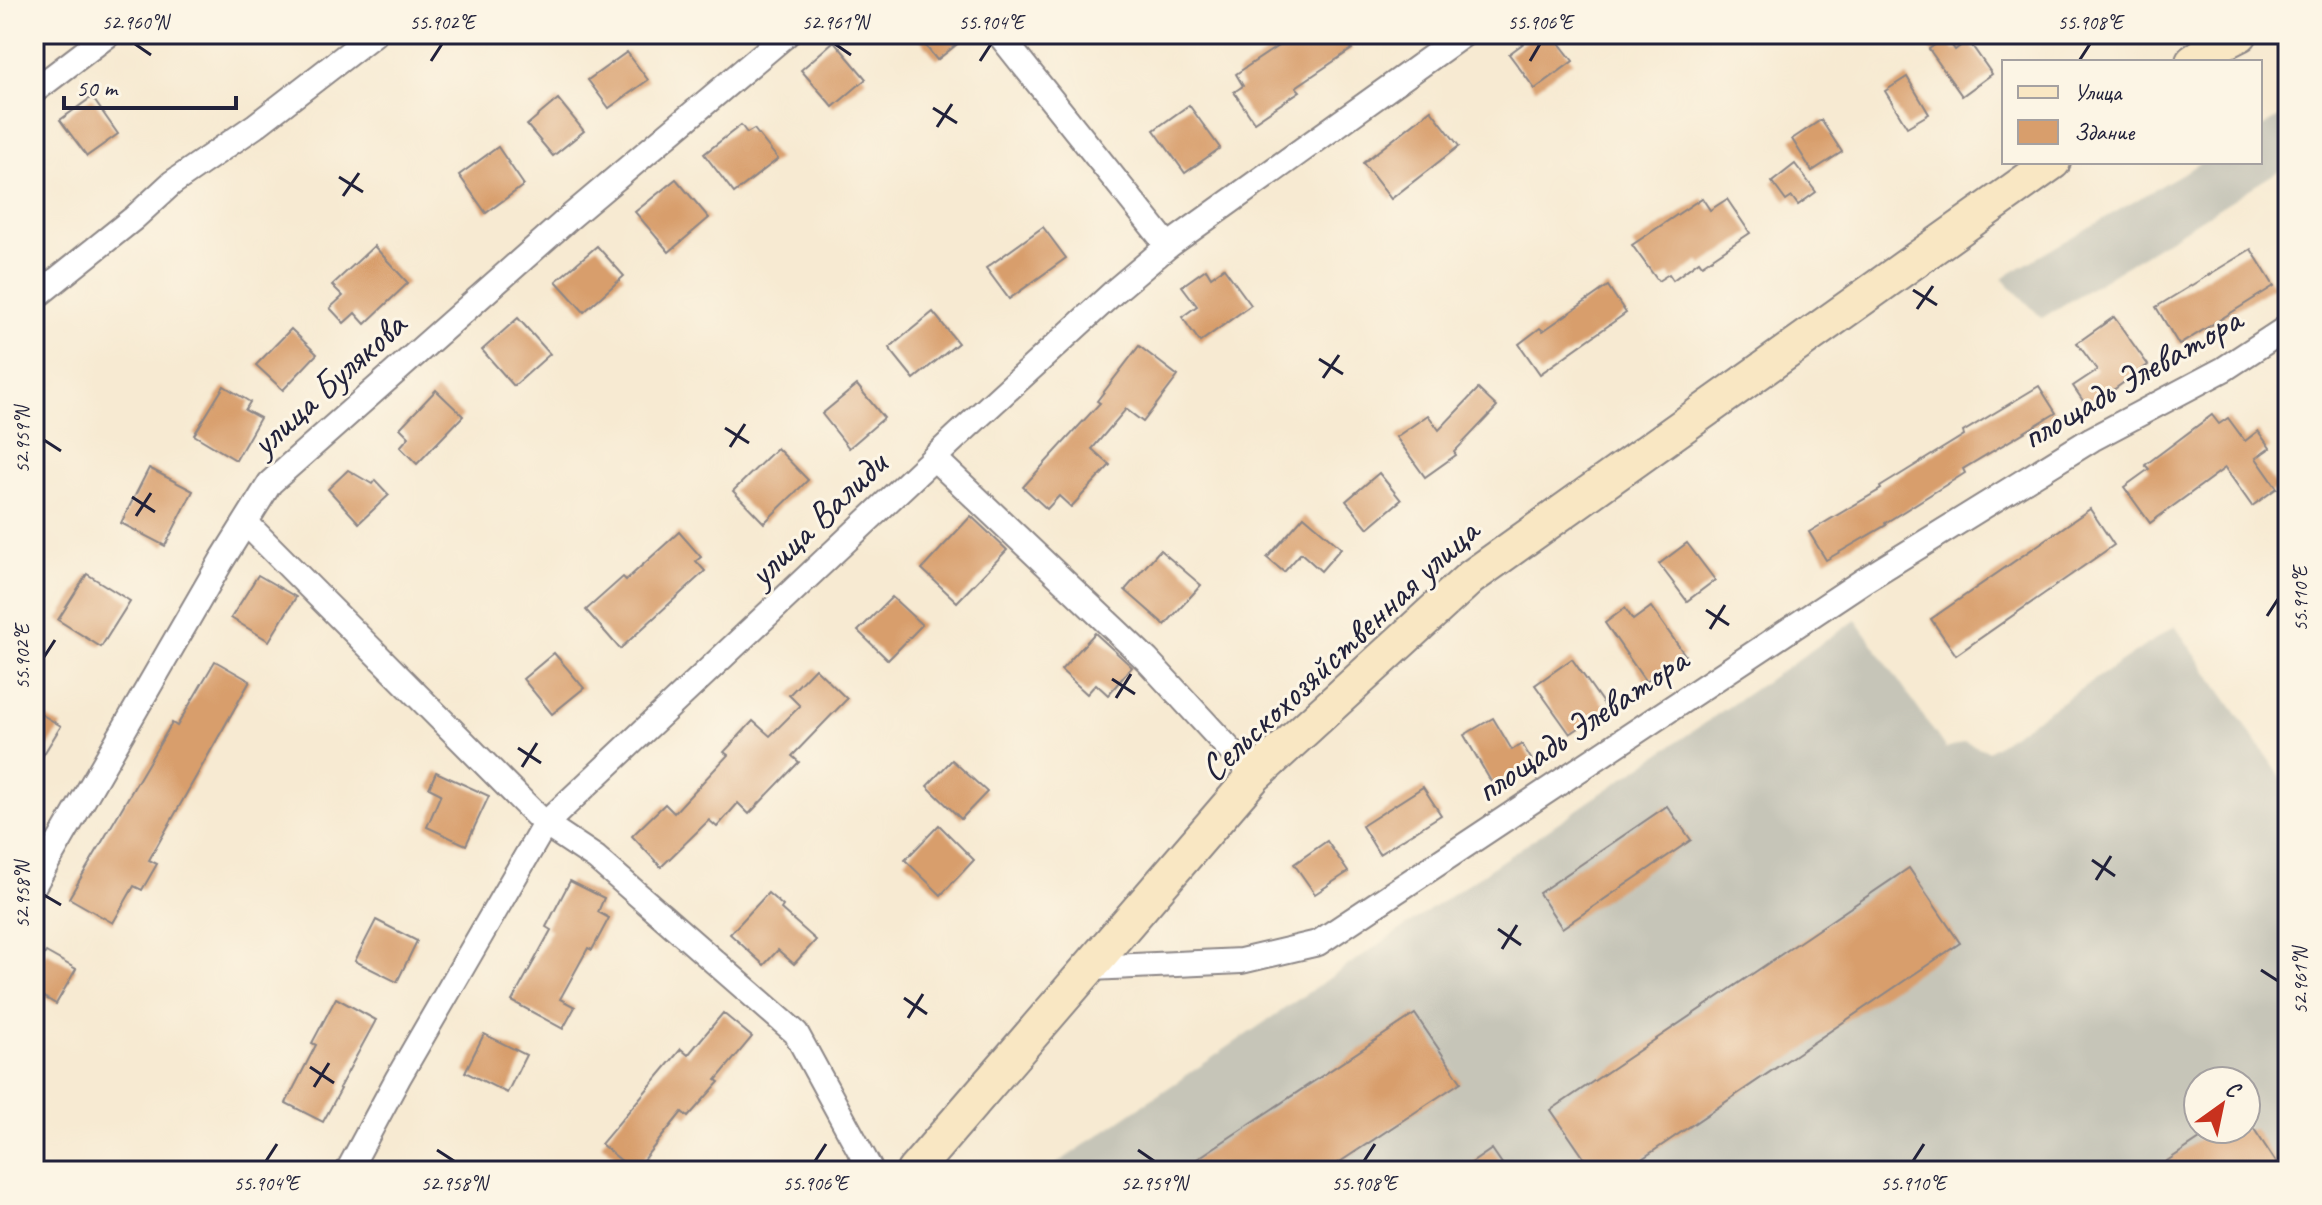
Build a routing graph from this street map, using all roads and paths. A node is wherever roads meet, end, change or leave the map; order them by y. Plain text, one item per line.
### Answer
1 (109, 34) edge
2 (374, 34) edge
3 (787, 34) edge
4 (999, 34) edge
5 (1464, 34) edge
6 (34, 91) edge
7 (2050, 164) edge
8 (1168, 246) junction
9 (34, 298) edge
10 (2288, 327) edge
11 (934, 458) junction
12 (246, 523) junction
13 (1254, 776) junction
14 (545, 824) junction
15 (34, 885) edge
16 (1091, 968) junction
17 (348, 1171) edge
18 (871, 1171) edge
19 (914, 1171) edge

1 - 6 street
2 - 9 street
3 - 12 street, улица Булякова
4 - 8 street
5 - 8 street, улица Валиди
7 - 13 main road, Сельскохозяйственная улица
8 - 11 street, улица Валиди
10 - 16 street, площадь Элеватора
11 - 13 street
11 - 14 street, улица Валиди
12 - 14 street
12 - 15 street, улица Булякова
13 - 16 main road, Сельскохозяйственная улица
14 - 17 street, улица Валиди
14 - 18 street
16 - 19 main road, Сельскохозяйственная улица

